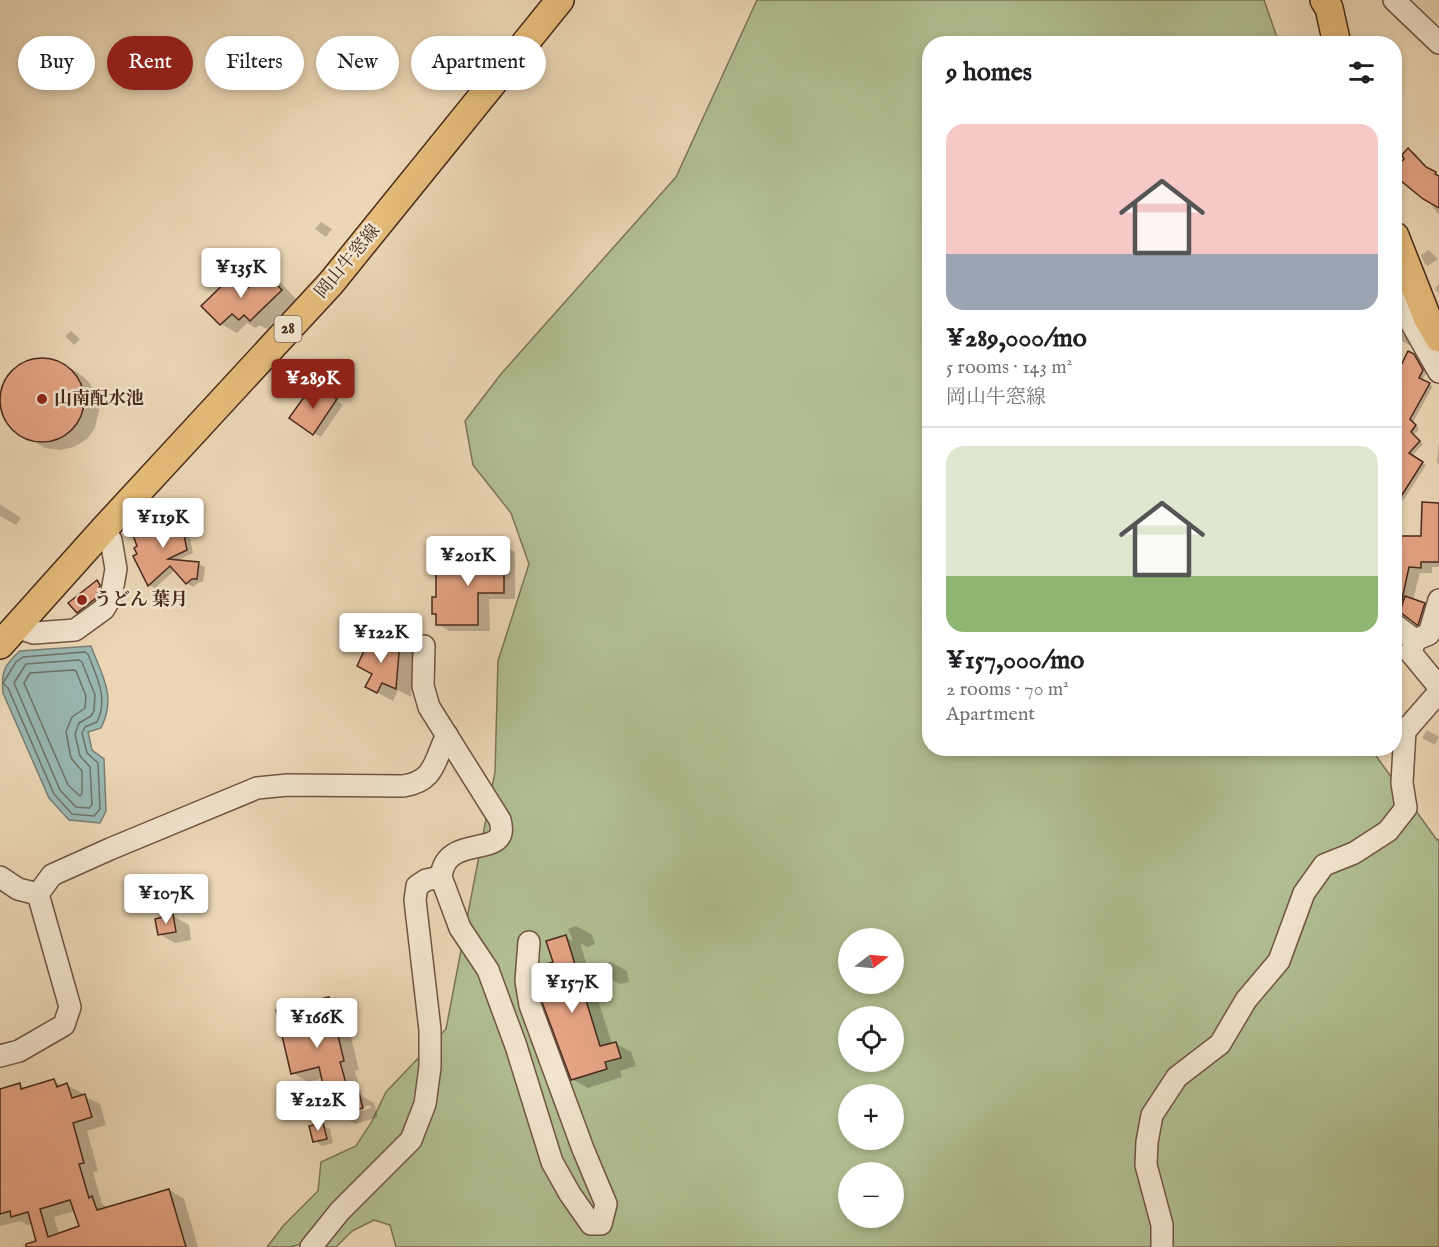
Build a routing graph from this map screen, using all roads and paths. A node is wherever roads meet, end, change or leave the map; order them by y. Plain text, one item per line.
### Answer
1 (560, 0) edge
2 (1324, 0) edge
3 (1394, 0) edge
4 (1335, 36) edge
5 (1439, 44) edge
6 (1404, 301) edge
7 (1439, 338) edge
8 (1439, 372) edge
9 (103, 530) junction
10 (1439, 600) edge
11 (1402, 627) edge
12 (8, 636) edge
13 (1428, 636) edge
14 (424, 646) dead end
15 (1439, 687) edge
16 (1439, 692) edge
17 (447, 735) junction
18 (0, 877) edge
19 (441, 877) junction
20 (38, 894) junction
21 (529, 942) dead end
22 (0, 1056) edge
23 (311, 1247) edge
24 (1162, 1247) edge

1 - 9 main road, 岡山牛窓線 / 28
2 - 4 main road
3 - 5 street
6 - 7 main road
6 - 8 street
9 - 12 main road, 岡山牛窓線 / 28
9 - 12 street
10 - 13 street
11 - 13 street
13 - 15 street
14 - 17 street
16 - 24 street
17 - 19 street
17 - 20 street
18 - 20 street
19 - 21 street
19 - 23 street
20 - 22 street

